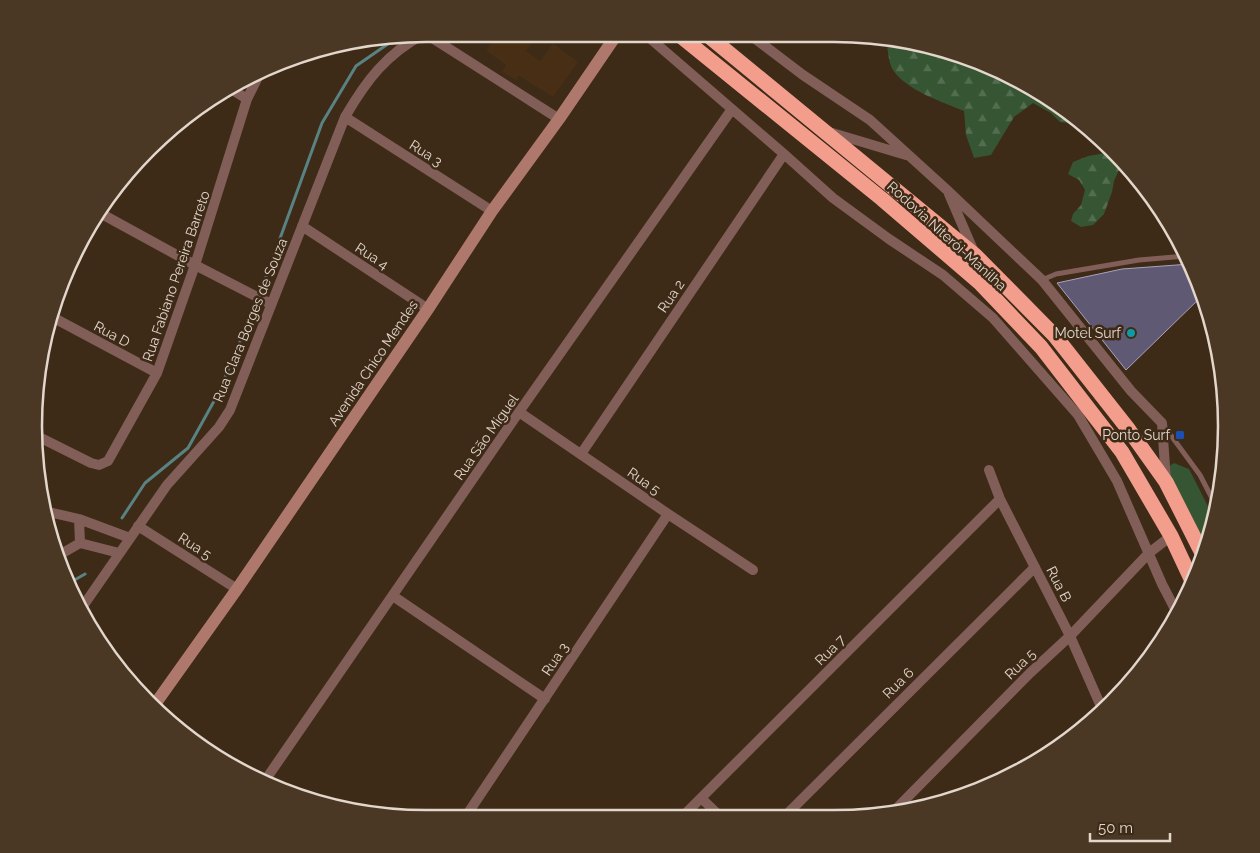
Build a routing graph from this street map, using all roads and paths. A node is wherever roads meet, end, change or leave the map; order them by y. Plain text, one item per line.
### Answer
1 (438, 42) edge
2 (612, 42) edge
3 (654, 42) edge
4 (688, 42) edge
5 (716, 42) edge
6 (760, 42) edge
7 (408, 43) edge
8 (255, 83) edge
9 (237, 93) edge
10 (247, 99) junction
11 (732, 109) junction
12 (345, 118) junction
13 (559, 119) junction
14 (824, 130) junction
15 (784, 154) junction
16 (909, 156) junction
17 (947, 190) junction
18 (492, 212) junction
19 (105, 216) edge
20 (302, 226) junction
21 (975, 255) junction
22 (1178, 257) edge
23 (956, 262) junction
24 (195, 265) junction
25 (943, 275) junction
26 (1042, 280) junction
27 (267, 302) junction
28 (428, 309) junction
29 (58, 320) edge
30 (157, 373) junction
31 (520, 412) junction
32 (1162, 423) junction
33 (42, 439) edge
34 (581, 454) junction
35 (989, 470) dead end
36 (1166, 482) junction
37 (1211, 496) edge
38 (1000, 499) junction
39 (53, 513) edge
40 (668, 514) junction
41 (79, 519) junction
42 (138, 526) junction
43 (1171, 536) junction
44 (130, 538) junction
45 (80, 543) junction
46 (1198, 546) edge
47 (64, 552) edge
48 (119, 553) junction
49 (1149, 553) junction
50 (1035, 567) junction
51 (753, 570) dead end
52 (1188, 572) edge
53 (237, 589) junction
54 (393, 596) junction
55 (86, 603) edge
56 (1173, 605) edge
57 (1070, 636) junction
58 (545, 699) junction
59 (158, 700) edge
60 (1099, 703) edge
61 (268, 776) edge
62 (702, 798) junction
63 (900, 804) edge
64 (470, 810) edge
65 (689, 810) edge
66 (714, 810) edge
67 (791, 810) edge

1 - 13 street
2 - 13 street, Avenida Chico Mendes
3 - 11 street
4 - 23 highway, Rodovia Niterói-Manilha
5 - 14 highway, Rodovia Niterói-Manilha
6 - 16 street
7 - 12 street, Rua Clara Borges de Souza
8 - 10 street, Rua Fabiano Pereira Barreto
9 - 10 street
10 - 24 street, Rua Fabiano Pereira Barreto
11 - 15 street
11 - 31 street, Rua São Miguel
12 - 18 street, Rua 3
12 - 20 street, Rua Clara Borges de Souza
13 - 18 street, Avenida Chico Mendes
14 - 16 street
14 - 21 highway, Rodovia Niterói-Manilha
15 - 25 street
15 - 34 street, Rua 2
16 - 17 street
17 - 21 street
17 - 26 street
18 - 28 street, Avenida Chico Mendes
19 - 24 street
20 - 27 street, Rua Clara Borges de Souza
20 - 28 street, Rua 4
21 - 36 highway, Rodovia Niterói-Manilha
22 - 26 lane
23 - 25 street
23 - 43 highway, Rodovia Niterói-Manilha
24 - 27 street
24 - 30 street, Rua Fabiano Pereira Barreto
25 - 49 street
26 - 32 street
27 - 42 street, Rua Clara Borges de Souza
28 - 53 street, Avenida Chico Mendes
29 - 30 street, Rua D
30 - 33 street, Rua Fabiano Pereira Barreto
31 - 34 street, Rua 5
31 - 54 street, Rua São Miguel
32 - 36 street
32 - 37 lane
34 - 40 street, Rua 5
35 - 38 street, Rua B
36 - 46 highway, Rodovia Niterói-Manilha
38 - 50 street, Rua B
38 - 62 street, Rua 7
39 - 41 street
40 - 51 street, Rua 5
40 - 58 street, Rua 3
41 - 44 street
41 - 45 street
42 - 44 street, Rua Clara Borges de Souza
42 - 53 street, Rua 5
43 - 49 street, Rua 5
43 - 52 highway, Rodovia Niterói-Manilha
44 - 48 street, Rua Clara Borges de Souza
45 - 47 street
45 - 48 street
48 - 55 street, Rua Clara Borges de Souza
49 - 56 street
49 - 57 street, Rua 5
50 - 57 street, Rua B
50 - 67 street, Rua 6
53 - 59 street, Avenida Chico Mendes
54 - 58 street
54 - 61 street, Rua São Miguel
57 - 60 street, Rua B
57 - 63 street, Rua 5
58 - 64 street, Rua 3
62 - 65 street, Rua 7
62 - 66 street

